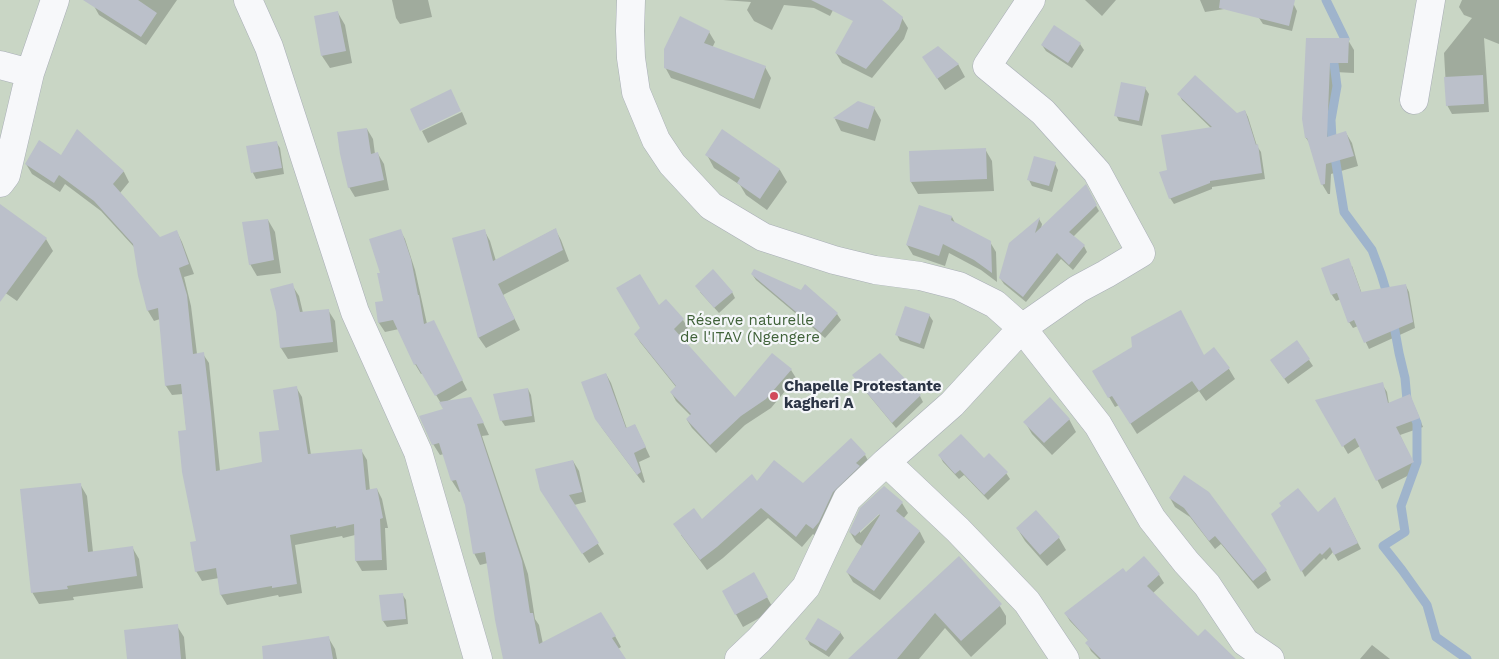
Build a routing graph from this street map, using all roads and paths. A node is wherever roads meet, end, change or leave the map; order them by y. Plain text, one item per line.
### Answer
1 (55, 0) edge
2 (248, 0) edge
3 (630, 0) edge
4 (1032, 0) edge
5 (1431, 0) edge
6 (0, 65) edge
7 (30, 73) junction
8 (1414, 100) dead end
9 (0, 183) edge
10 (1022, 328) junction
11 (886, 462) junction
12 (478, 659) edge
13 (740, 659) edge
14 (1065, 659) edge
15 (1270, 659) edge

1 - 7 street
2 - 12 street
3 - 10 street
4 - 10 street
5 - 8 street
6 - 7 street
7 - 9 street
10 - 11 street
10 - 15 street
11 - 13 street
11 - 14 street

